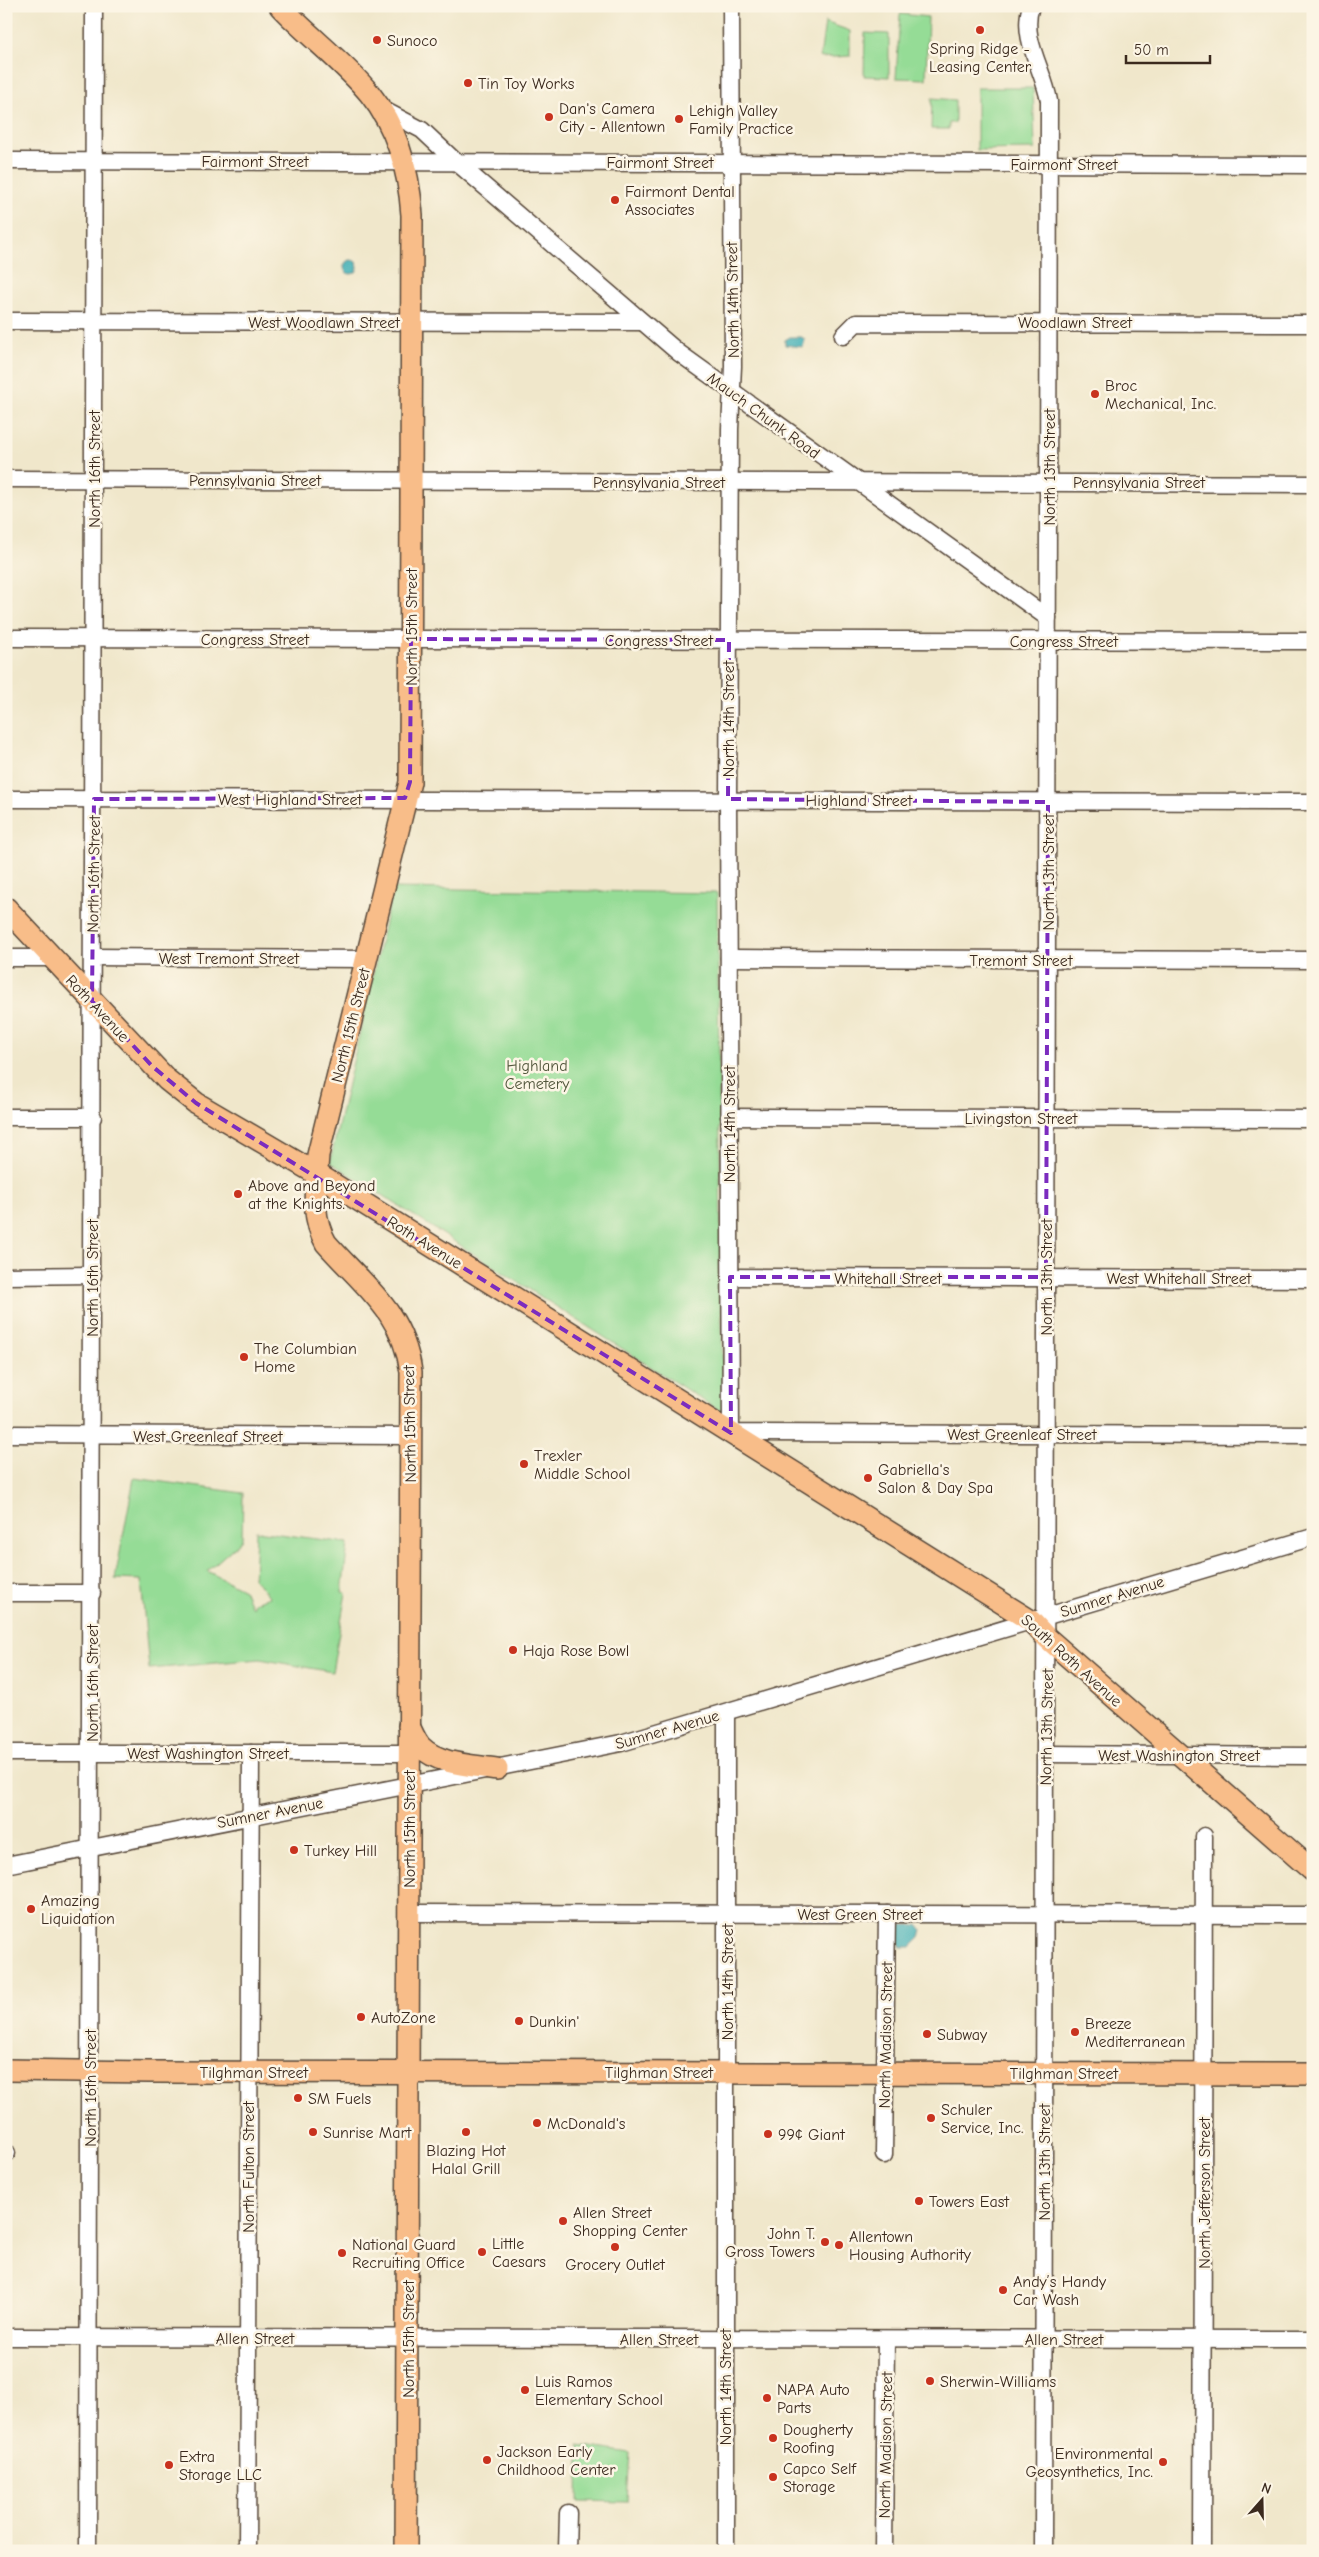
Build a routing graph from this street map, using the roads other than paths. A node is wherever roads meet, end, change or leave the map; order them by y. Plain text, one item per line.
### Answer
1 (94, 6) edge
2 (280, 6) edge
3 (731, 6) edge
4 (1031, 6) edge
5 (380, 108) junction
6 (94, 160) junction
7 (6, 161) edge
8 (404, 161) junction
9 (455, 161) junction
10 (501, 162) junction
11 (731, 162) junction
12 (1049, 164) junction
13 (1313, 165) edge
14 (495, 194) junction
15 (6, 321) edge
16 (94, 321) junction
17 (411, 322) junction
18 (642, 322) junction
19 (1049, 322) junction
20 (1313, 324) edge
21 (843, 336) dead end
22 (731, 392) junction
23 (6, 479) edge
24 (94, 480) junction
25 (411, 481) junction
26 (1049, 481) junction
27 (730, 482) junction
28 (860, 482) junction
29 (1313, 484) edge
30 (1048, 618) junction
31 (6, 638) edge
32 (95, 638) junction
33 (411, 639) junction
34 (729, 640) junction
35 (1047, 641) junction
36 (1313, 641) edge
37 (405, 798) junction
38 (6, 799) edge
39 (94, 799) junction
40 (728, 799) junction
41 (1048, 802) junction
42 (1313, 802) edge
43 (6, 908) edge
44 (6, 958) edge
45 (52, 958) junction
46 (92, 958) junction
47 (730, 958) junction
48 (366, 959) junction
49 (1313, 960) edge
50 (1047, 961) junction
51 (92, 1001) junction
52 (6, 1117) edge
53 (93, 1117) junction
54 (729, 1117) junction
55 (1047, 1118) junction
56 (1313, 1119) edge
57 (317, 1174) junction
58 (92, 1275) junction
59 (6, 1276) edge
60 (730, 1277) junction
61 (1046, 1277) junction
62 (1313, 1279) edge
63 (731, 1433) junction
64 (6, 1434) edge
65 (92, 1434) junction
66 (1046, 1434) junction
67 (1313, 1435) edge
68 (410, 1436) junction
69 (1313, 1537) edge
70 (6, 1593) edge
71 (92, 1593) junction
72 (1038, 1618) junction
73 (1047, 1638) junction
74 (726, 1712) junction
75 (409, 1726) junction
76 (6, 1753) edge
77 (92, 1753) junction
78 (251, 1753) junction
79 (409, 1753) junction
80 (1046, 1754) junction
81 (1180, 1755) junction
82 (1313, 1756) edge
83 (497, 1769) junction
84 (409, 1786) junction
85 (250, 1816) junction
86 (1204, 1836) dead end
87 (91, 1849) junction
88 (6, 1865) edge
89 (1313, 1871) edge
90 (408, 1913) junction
91 (726, 1913) junction
92 (887, 1914) junction
93 (1045, 1915) junction
94 (1313, 1915) edge
95 (1204, 1916) junction
96 (6, 2070) edge
97 (90, 2070) junction
98 (248, 2072) junction
99 (727, 2072) junction
100 (408, 2073) junction
101 (885, 2073) junction
102 (1045, 2073) junction
103 (1204, 2074) junction
104 (1313, 2074) edge
105 (884, 2155) dead end
106 (6, 2336) edge
107 (89, 2337) junction
108 (409, 2337) junction
109 (248, 2338) junction
110 (725, 2339) junction
111 (886, 2339) junction
112 (1043, 2339) junction
113 (1203, 2339) junction
114 (1313, 2339) edge
115 (568, 2513) dead end
116 (88, 2551) edge
117 (247, 2551) edge
118 (406, 2551) edge
119 (567, 2551) edge
120 (726, 2551) edge
121 (884, 2551) edge
122 (1043, 2551) edge
123 (1202, 2551) edge

1 - 6 street, North 16th Street
2 - 5 main road, Mauch Chunk Road
3 - 11 street, North 14th Street
4 - 12 street, North 13th Street
5 - 8 main road, Mauch Chunk Road
5 - 9 street, Mauch Chunk Road
6 - 7 street, Fairmont Street
6 - 8 street, Fairmont Street
6 - 16 street, North 16th Street
8 - 9 street, Fairmont Street
8 - 17 main road, North 15th Street
9 - 10 street, Fairmont Street
9 - 14 street, Mauch Chunk Road
10 - 11 street, Fairmont Street
10 - 14 street
11 - 12 street, Fairmont Street
11 - 22 street, North 14th Street
12 - 13 street, Fairmont Street
12 - 19 street, North 13th Street
14 - 18 street, Mauch Chunk Road
15 - 16 street, West Woodlawn Street
16 - 17 street, West Woodlawn Street
16 - 24 street, North 16th Street
17 - 18 street, West Woodlawn Street
17 - 25 main road, North 15th Street
18 - 22 street, Mauch Chunk Road
19 - 20 street, Woodlawn Street
19 - 21 street, Woodlawn Street
19 - 26 street, North 13th Street
22 - 27 street, North 14th Street
22 - 28 street, Mauch Chunk Road
23 - 24 street, Pennsylvania Street
24 - 25 street, Pennsylvania Street
24 - 32 street, North 16th Street
25 - 27 street, Pennsylvania Street
25 - 33 main road, North 15th Street
26 - 28 street, Pennsylvania Street
26 - 29 street, Pennsylvania Street
26 - 30 street, North 13th Street
27 - 28 street, Pennsylvania Street
27 - 34 street, North 14th Street
28 - 30 street, Mauch Chunk Road
30 - 35 street, North 13th Street
31 - 32 street, Congress Street
32 - 33 street, Congress Street
32 - 39 street, North 16th Street
33 - 34 street, Congress Street
33 - 37 main road, North 15th Street
34 - 35 street, Congress Street
34 - 40 street, North 14th Street
35 - 36 street, Congress Street
35 - 41 street, North 13th Street
37 - 39 street, West Highland Street
37 - 40 street, Highland Street
37 - 48 main road, North 15th Street
38 - 39 street
39 - 46 street, North 16th Street
40 - 41 street, Highland Street
40 - 47 street, North 14th Street
41 - 42 street, Highland Street
41 - 50 street, North 13th Street
43 - 45 main road, Roth Avenue
44 - 45 street
45 - 51 main road, Roth Avenue
46 - 48 street, West Tremont Street
46 - 51 street, North 16th Street
47 - 50 street, Tremont Street
47 - 54 street, North 14th Street
48 - 57 main road, North 15th Street
49 - 50 street, Tremont Street
50 - 55 street, North 13th Street
51 - 53 street, North 16th Street
51 - 57 main road, Roth Avenue
52 - 53 street
53 - 58 street, North 16th Street
54 - 55 street, Livingston Street
54 - 60 street, North 14th Street
55 - 56 street, Livingston Street
55 - 61 street, North 13th Street
57 - 63 main road, Roth Avenue
57 - 68 main road, North 15th Street
58 - 59 street
58 - 65 street, North 16th Street
60 - 61 street, Whitehall Street
60 - 63 street, North 14th Street
61 - 62 street, West Whitehall Street
61 - 66 street, North 13th Street
63 - 66 street, West Greenleaf Street
63 - 72 main road, South Roth Avenue
64 - 65 street, West Greenleaf Street
65 - 68 street, West Greenleaf Street
65 - 71 street, North 16th Street
66 - 67 street, West Greenleaf Street
66 - 72 street, North 13th Street
68 - 75 main road, North 15th Street
69 - 72 street, Sumner Avenue
70 - 71 street
71 - 77 street, North 16th Street
72 - 73 main road, South Roth Avenue
72 - 74 street, Sumner Avenue
73 - 80 street, North 13th Street
73 - 81 main road, South Roth Avenue
74 - 83 street, Sumner Avenue
74 - 91 street, North 14th Street
75 - 79 main road, North 15th Street
75 - 83 main road
76 - 77 street, West Washington Street
77 - 78 street, West Washington Street
77 - 87 street, North 16th Street
78 - 79 street, West Washington Street
78 - 85 street, North Fulton Street
79 - 84 main road, North 15th Street
80 - 81 street, West Washington Street
80 - 93 street, North 13th Street
81 - 82 street, West Washington Street
81 - 89 main road, South Roth Avenue
83 - 84 street, Sumner Avenue
84 - 85 street, Sumner Avenue
84 - 90 main road, North 15th Street
85 - 87 street, Sumner Avenue
85 - 98 street, North Fulton Street
86 - 95 street, North Jefferson Street
87 - 88 street, Sumner Avenue
87 - 97 street, North 16th Street
90 - 91 street, West Green Street
90 - 100 main road, North 15th Street
91 - 92 street, West Green Street
91 - 99 street, North 14th Street
92 - 93 street, West Green Street
92 - 101 street, North Madison Street
93 - 95 street, West Green Street
93 - 102 street, North 13th Street
94 - 95 street, West Green Street
95 - 103 street, North Jefferson Street
96 - 97 main road, Tilghman Street
97 - 98 main road, Tilghman Street
97 - 107 street, North 16th Street
98 - 100 main road, Tilghman Street
98 - 109 street, North Fulton Street
99 - 100 main road, Tilghman Street
99 - 101 main road, Tilghman Street
99 - 110 street, North 14th Street
100 - 108 main road, North 15th Street
101 - 102 main road, Tilghman Street
101 - 105 street, North Madison Street
102 - 103 main road, Tilghman Street
102 - 112 street, North 13th Street
103 - 104 main road, Tilghman Street
103 - 113 street, North Jefferson Street
106 - 107 street, Allen Street
107 - 109 street, Allen Street
107 - 116 street, North 16th Street
108 - 109 street, Allen Street
108 - 110 street, Allen Street
108 - 118 main road, North 15th Street
109 - 117 street, North Fulton Street
110 - 111 street, Allen Street
110 - 120 street, North 14th Street
111 - 112 street, Allen Street
111 - 121 street, North Madison Street
112 - 113 street, Allen Street
112 - 122 street, North 13th Street
113 - 114 street, Allen Street
113 - 123 street, North Jefferson Street
115 - 119 street

